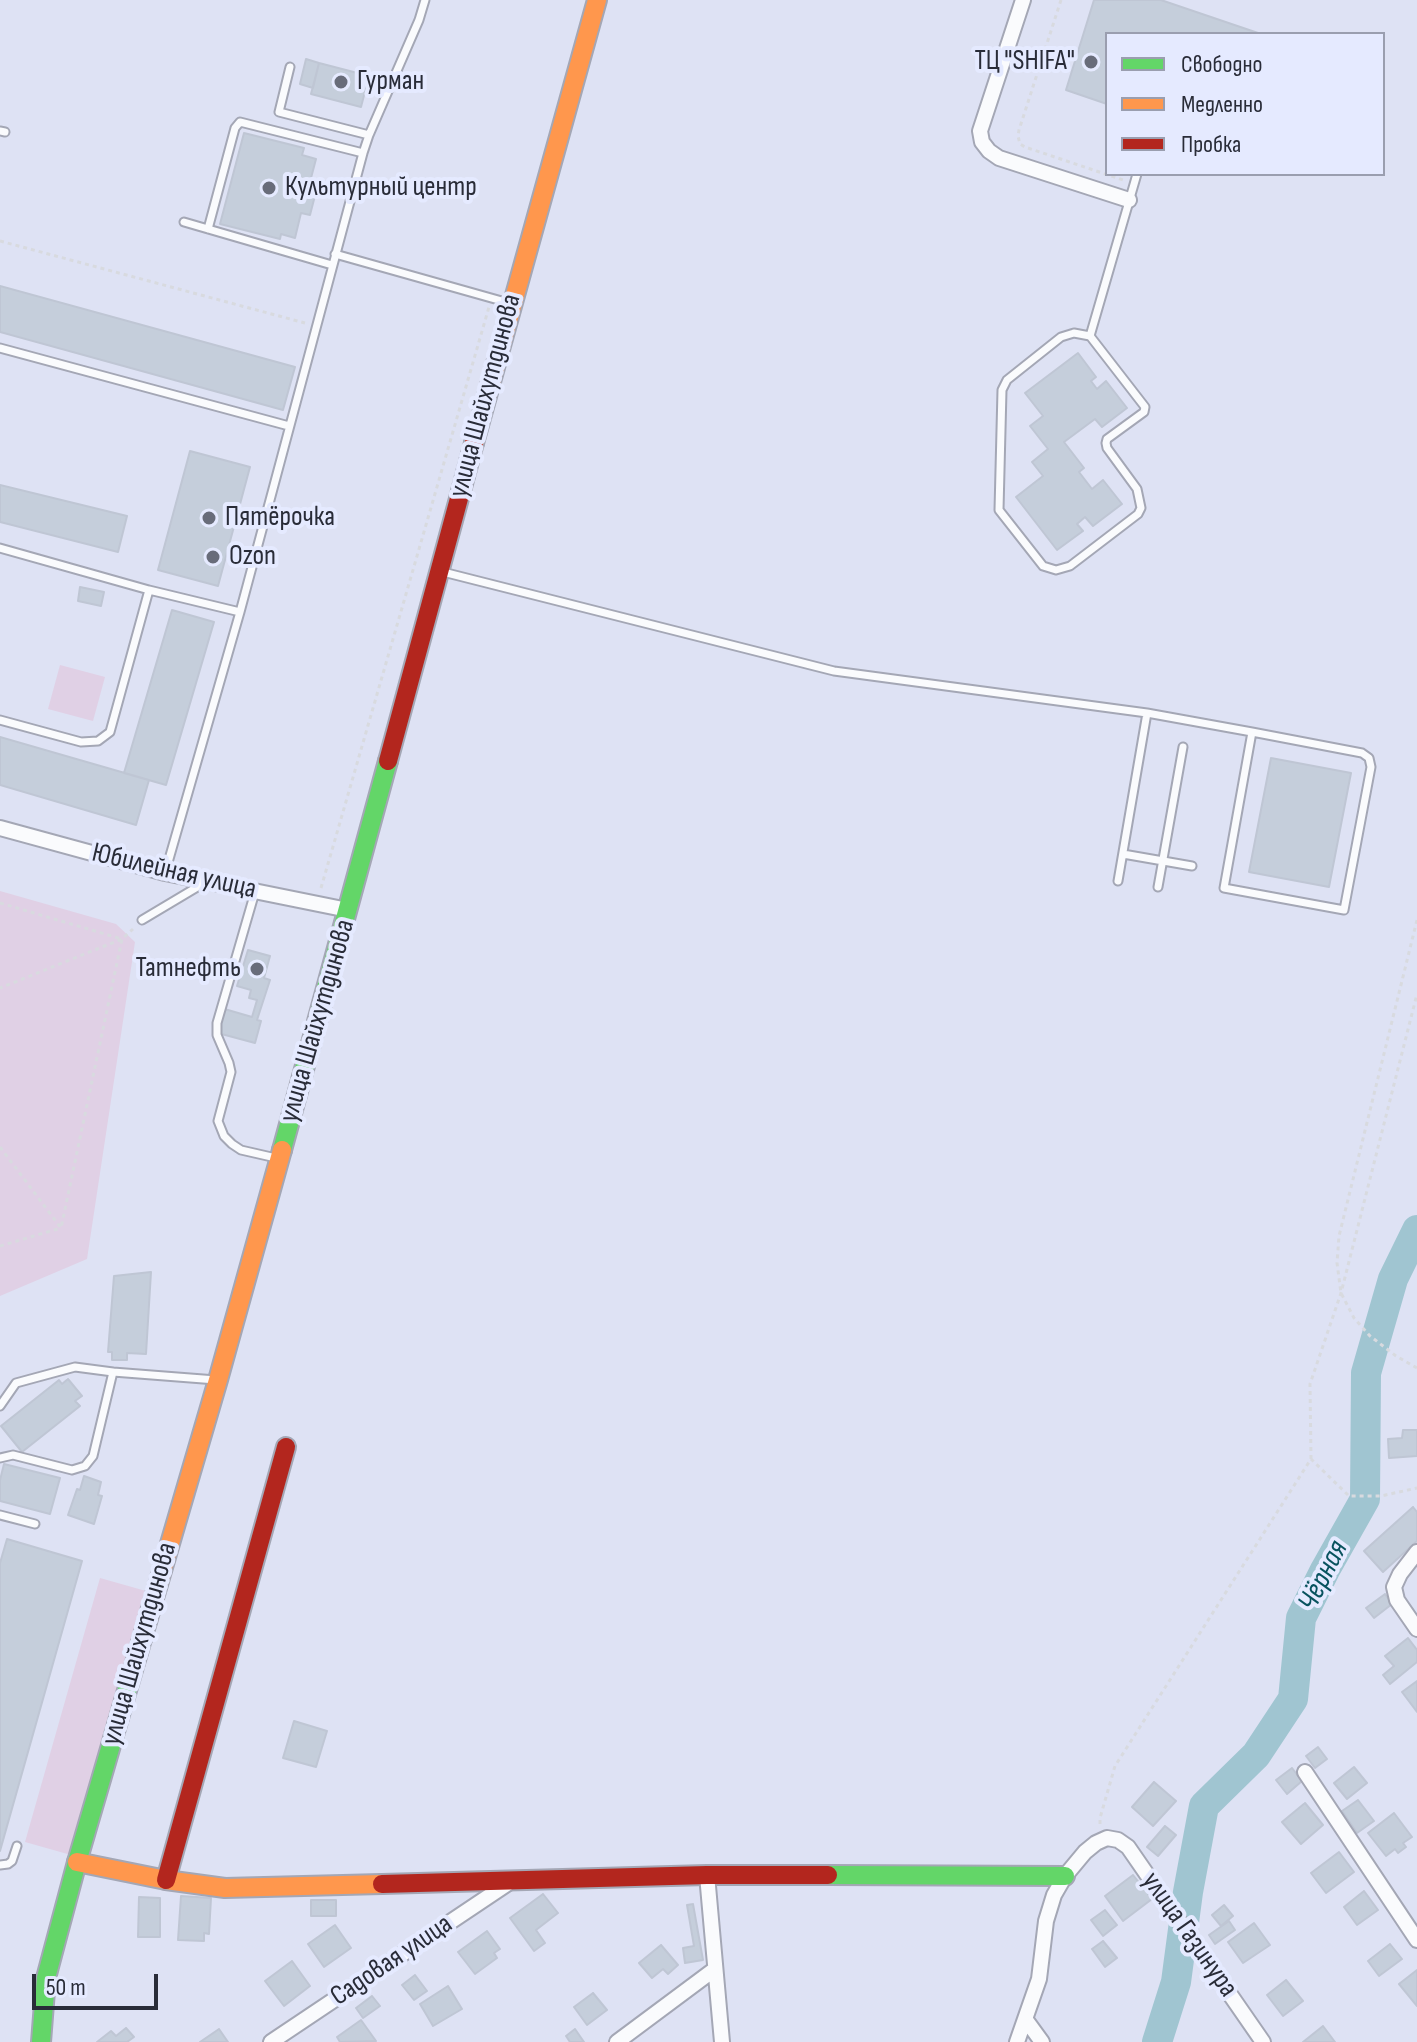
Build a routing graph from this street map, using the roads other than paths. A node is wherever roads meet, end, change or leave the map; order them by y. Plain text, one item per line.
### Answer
1 (425, 0) edge
2 (597, 0) edge
3 (1023, 0) edge
4 (290, 67) dead end
5 (369, 135) junction
6 (363, 153) junction
7 (1136, 176) edge
8 (1129, 200) junction
9 (184, 222) dead end
10 (208, 229) junction
11 (335, 254) junction
12 (332, 265) junction
13 (511, 304) junction
14 (1090, 336) junction
15 (0, 348) edge
16 (289, 426) junction
17 (0, 548) edge
18 (439, 570) junction
19 (149, 590) junction
20 (240, 612) junction
21 (1147, 713) junction
22 (0, 720) edge
23 (1252, 732) junction
24 (1183, 747) dead end
25 (0, 828) edge
26 (1123, 854) junction
27 (1163, 861) junction
28 (1192, 866) dead end
29 (165, 873) junction
30 (1118, 881) dead end
31 (206, 882) junction
32 (1158, 887) dead end
33 (1224, 888) junction
34 (255, 892) junction
35 (1222, 900) dead end
36 (348, 910) junction
37 (1344, 910) junction
38 (142, 920) road end
39 (1342, 921) dead end
40 (279, 1159) junction
41 (113, 1372) junction
42 (218, 1380) junction
43 (0, 1406) edge
44 (286, 1447) dead end
45 (0, 1458) edge
46 (0, 1515) edge
47 (35, 1524) dead end
48 (1417, 1552) edge
49 (1417, 1629) edge
50 (1305, 1772) dead end
51 (17, 1846) dead end
52 (77, 1862) junction
53 (0, 1865) edge
54 (707, 1875) junction
55 (1065, 1876) junction
56 (166, 1880) junction
57 (513, 1880) junction
58 (1417, 1940) edge
59 (715, 1969) junction
60 (1026, 2020) junction
61 (41, 2042) edge
62 (271, 2042) edge
63 (617, 2042) edge
64 (722, 2042) edge
65 (1017, 2042) edge
66 (1042, 2042) edge
67 (1263, 2042) edge

1 - 5 lane
2 - 13 main road, улица Шайхутдинова
3 - 8 street
4 - 5 lane
5 - 6 lane
6 - 10 lane
6 - 11 lane
7 - 8 lane
8 - 14 lane
9 - 10 lane
10 - 12 lane
11 - 12 lane
11 - 13 lane
12 - 16 lane
13 - 18 main road, улица Шайхутдинова
14 - 14 lane
15 - 16 lane
16 - 20 lane
17 - 19 lane
18 - 21 lane
18 - 36 main road, улица Шайхутдинова
19 - 20 lane
19 - 22 lane
20 - 29 lane
21 - 23 lane
21 - 26 lane
23 - 33 lane
23 - 37 lane
24 - 27 lane
25 - 29 street, Юбилейная улица
26 - 27 lane
26 - 30 lane
27 - 28 lane
27 - 32 lane
29 - 31 street, Юбилейная улица
31 - 34 street, Юбилейная улица
31 - 38 lane
33 - 35 lane
33 - 37 lane
34 - 36 street, Юбилейная улица
34 - 40 lane
36 - 40 main road, улица Шайхутдинова
37 - 39 lane
40 - 42 main road, улица Шайхутдинова
41 - 42 lane
41 - 43 lane
41 - 45 lane
42 - 52 main road, улица Шайхутдинова
44 - 56 main road
46 - 47 lane
48 - 49 street
50 - 58 street
51 - 53 lane
52 - 56 main road
52 - 61 main road, улица Шайхутдинова
54 - 55 main road
54 - 57 main road
54 - 59 street
55 - 60 street
55 - 67 street, улица Газинура
56 - 57 main road
57 - 62 street, Садовая улица
59 - 63 street
59 - 64 street
60 - 65 street
60 - 66 street

